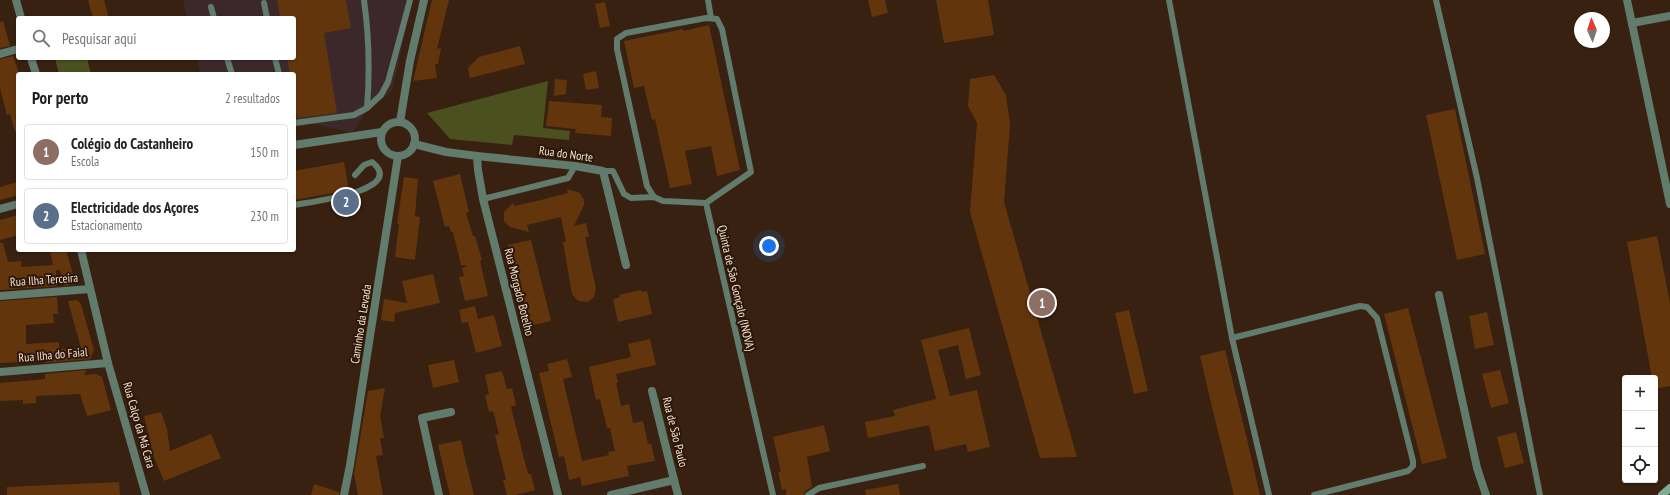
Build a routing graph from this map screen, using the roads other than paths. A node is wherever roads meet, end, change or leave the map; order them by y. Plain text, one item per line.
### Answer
1 (16, 0) edge
2 (364, 0) edge
3 (410, 0) edge
4 (424, 0) edge
5 (708, 0) edge
6 (1169, 0) edge
7 (1436, 0) edge
8 (1627, 0) edge
9 (264, 3) dead end
10 (211, 7) dead end
11 (20, 16) edge
12 (213, 16) edge
13 (267, 16) edge
14 (1670, 16) edge
15 (711, 18) junction
16 (1632, 23) junction
17 (16, 50) edge
18 (0, 54) edge
19 (32, 60) edge
20 (228, 60) edge
21 (276, 60) edge
22 (35, 72) edge
23 (231, 72) edge
24 (278, 72) edge
25 (367, 108) junction
26 (400, 122) junction
27 (296, 123) edge
28 (382, 132) junction
29 (414, 144) junction
30 (296, 145) edge
31 (398, 156) junction
32 (477, 156) junction
33 (576, 166) junction
34 (603, 171) junction
35 (355, 175) dead end
36 (654, 197) junction
37 (484, 199) junction
38 (1670, 201) edge
39 (706, 203) junction
40 (16, 205) edge
41 (296, 205) edge
42 (0, 209) edge
43 (81, 252) edge
44 (626, 265) dead end
45 (90, 289) junction
46 (1439, 295) dead end
47 (0, 296) edge
48 (1232, 338) junction
49 (108, 363) junction
50 (0, 372) edge
51 (652, 390) dead end
52 (451, 412) dead end
53 (923, 466) dead end
54 (674, 480) junction
55 (347, 482) junction
56 (1670, 488) edge
57 (146, 495) edge
58 (344, 495) edge
59 (351, 495) edge
60 (439, 495) edge
61 (558, 495) edge
62 (611, 495) edge
63 (678, 495) edge
64 (772, 495) edge
65 (808, 495) edge
66 (1269, 495) edge
67 (1314, 495) edge
68 (1486, 495) edge
69 (1540, 495) edge
70 (1662, 495) edge

1 - 11 street
2 - 25 lane
3 - 25 lane
4 - 26 street
5 - 15 lane
6 - 48 lane
7 - 69 lane
8 - 16 street
9 - 13 lane
10 - 12 lane
14 - 16 street
15 - 36 lane
15 - 39 lane
16 - 38 street
17 - 18 street
19 - 22 street
20 - 23 lane
21 - 24 lane
25 - 27 lane
26 - 28 street
26 - 29 street
28 - 30 street
28 - 31 street
29 - 31 street
29 - 32 street
31 - 55 street, Caminho da Levada
32 - 33 street, Rua do Norte
32 - 37 street, Rua Morgado Botelho
33 - 34 street, Rua do Norte
33 - 37 lane
34 - 36 lane
34 - 44 street, Rua do Norte
35 - 41 lane
36 - 39 lane
37 - 61 street, Rua Morgado Botelho
39 - 64 lane, Quinta de São Gonçalo (INOVA)
40 - 42 street
43 - 45 street, Rua Calço da Má Cara
45 - 47 street, Rua Ilha Terceira
45 - 49 street, Rua Calço da Má Cara
46 - 68 street
48 - 66 lane
48 - 67 lane
49 - 50 street, Rua Ilha do Faial
49 - 57 street, Rua Calço da Má Cara
51 - 54 street, Rua de São Paulo
52 - 60 street
53 - 65 lane
54 - 62 street, Rua de São Paulo
54 - 63 street, Rua de São Paulo
55 - 58 street, Caminho da Levada
55 - 59 street
56 - 70 main road

